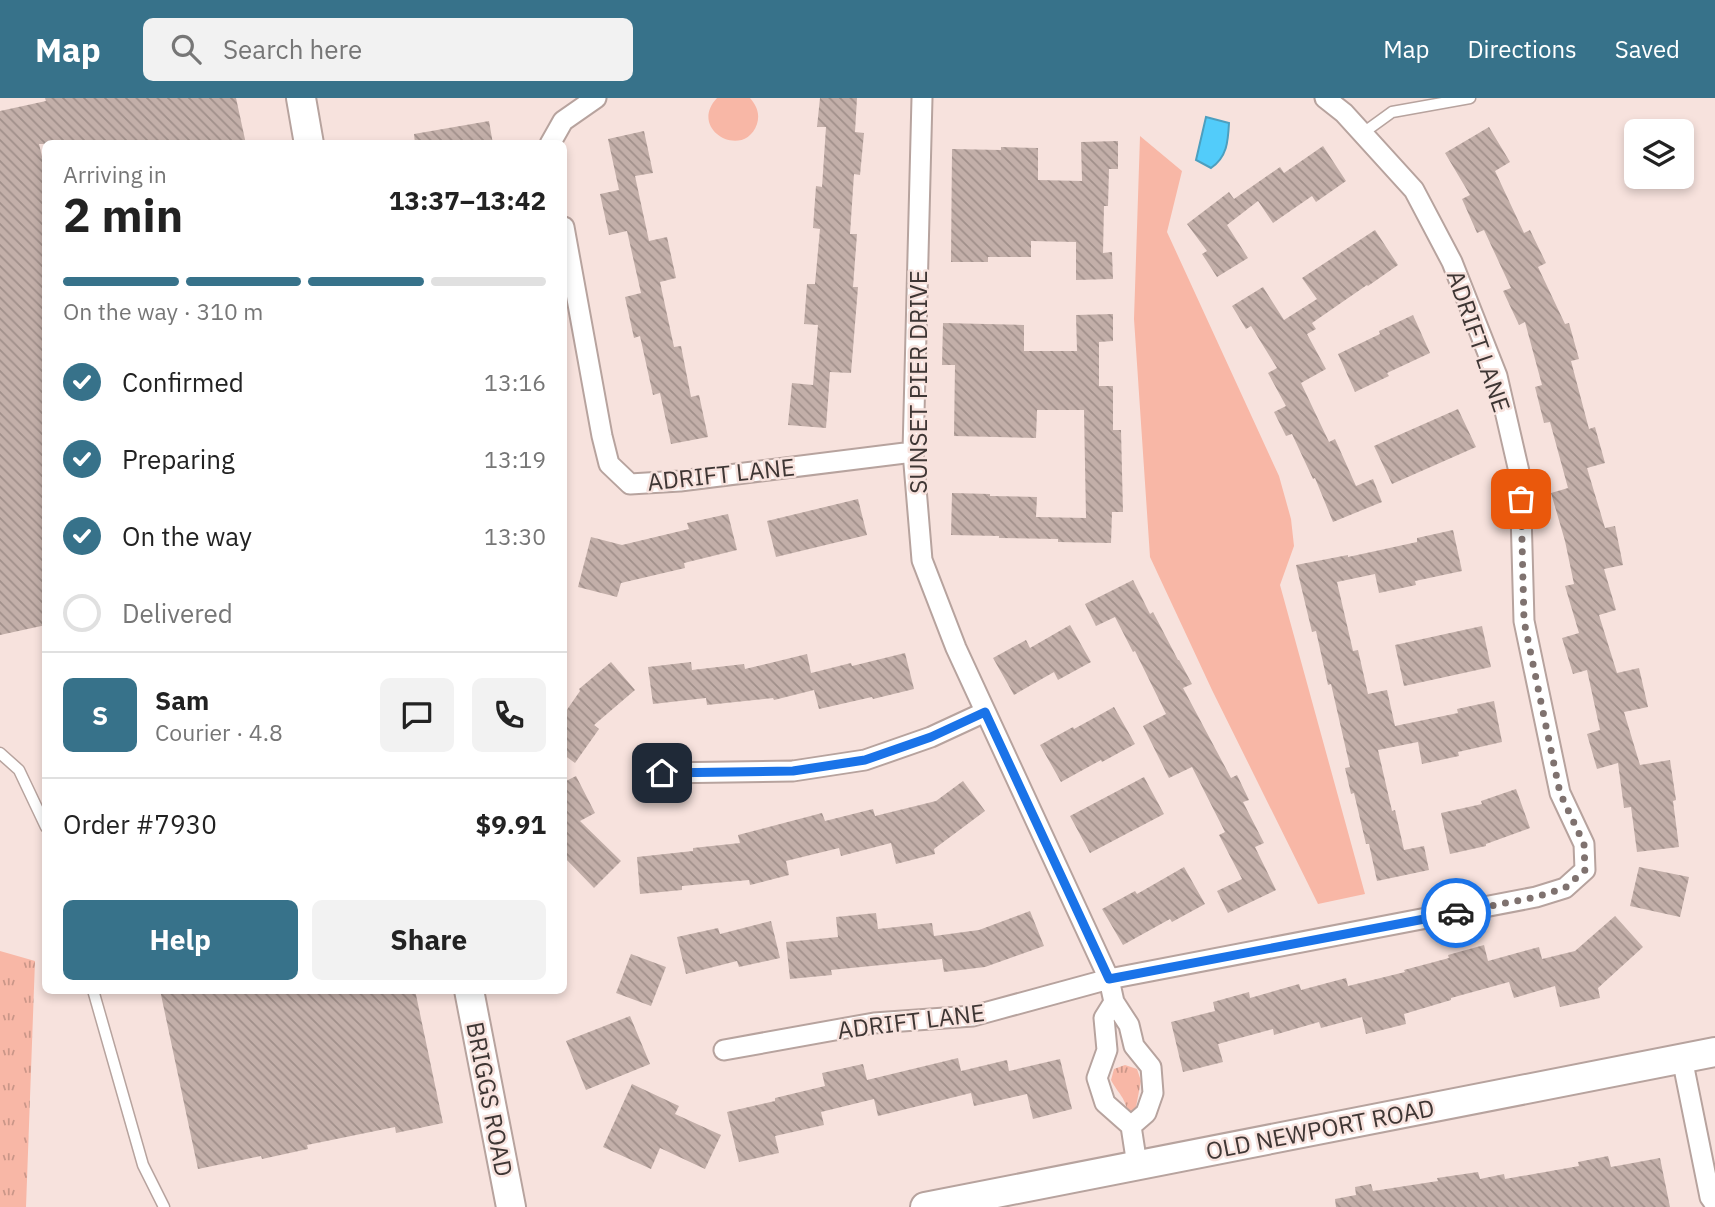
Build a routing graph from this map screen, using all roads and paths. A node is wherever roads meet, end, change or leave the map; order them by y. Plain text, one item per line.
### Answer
1 (301, 98) edge
2 (596, 98) edge
3 (922, 98) edge
4 (1325, 98) edge
5 (1470, 98) edge
6 (1363, 133) junction
7 (308, 140) edge
8 (552, 140) edge
9 (567, 244) edge
10 (913, 452) junction
11 (985, 712) junction
12 (0, 753) edge
13 (662, 773) dead end
14 (42, 819) edge
15 (1109, 979) junction
16 (94, 994) edge
17 (470, 994) edge
18 (1114, 1002) junction
19 (1134, 1046) junction
20 (724, 1050) dead end
21 (1107, 1051) junction
22 (1715, 1052) edge
23 (1682, 1058) junction
24 (1131, 1126) junction
25 (1137, 1165) junction
26 (1715, 1205) edge
27 (164, 1207) edge
28 (511, 1207) edge
29 (925, 1207) edge

1 - 7 street
2 - 8 street
3 - 10 street, SUNSET PIER DRIVE
4 - 6 street, ADRIFT LANE
5 - 6 lane
6 - 15 street, ADRIFT LANE
9 - 10 street, ADRIFT LANE
10 - 11 street, SUNSET PIER DRIVE
11 - 13 street
11 - 15 street, SUNSET PIER DRIVE
12 - 14 lane
15 - 18 street, SUNSET PIER DRIVE
15 - 20 street, ADRIFT LANE
16 - 27 lane
17 - 28 street, BRIGGS ROAD
18 - 19 street
18 - 21 street
19 - 21 street
19 - 24 street
21 - 24 street
22 - 23 street, OLD NEWPORT ROAD
23 - 25 street, OLD NEWPORT ROAD
23 - 26 street
24 - 25 street
25 - 29 street, OLD NEWPORT ROAD

